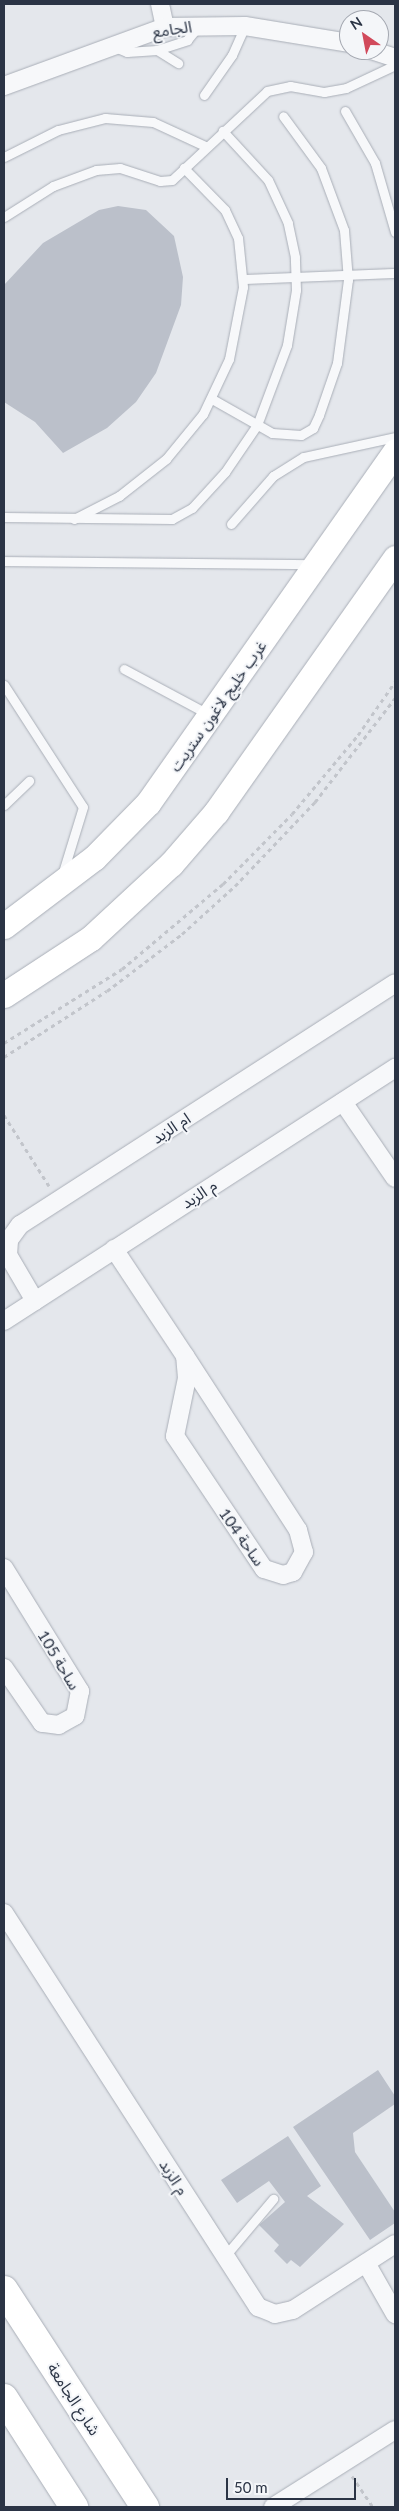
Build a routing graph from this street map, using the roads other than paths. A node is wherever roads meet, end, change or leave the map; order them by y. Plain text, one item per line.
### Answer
1 (160, 4) edge
2 (200, 25) junction
3 (245, 26) junction
4 (164, 27) junction
5 (339, 41) edge
6 (111, 44) junction
7 (157, 50) junction
8 (178, 63) dead end
9 (395, 65) edge
10 (4, 86) edge
11 (204, 95) dead end
12 (346, 111) dead end
13 (283, 116) dead end
14 (223, 130) junction
15 (205, 146) junction
16 (4, 158) edge
17 (184, 168) junction
18 (4, 217) edge
19 (395, 232) edge
20 (395, 273) edge
21 (348, 277) junction
22 (243, 279) junction
23 (296, 279) junction
24 (212, 399) junction
25 (257, 425) junction
26 (395, 437) edge
27 (395, 451) edge
28 (4, 517) edge
29 (72, 520) junction
30 (231, 524) dead end
31 (395, 558) edge
32 (4, 560) edge
33 (317, 564) junction
34 (124, 669) dead end
35 (4, 685) edge
36 (212, 717) junction
37 (28, 781) dead end
38 (4, 805) edge
39 (54, 891) junction
40 (4, 926) edge
41 (395, 983) edge
42 (4, 995) edge
43 (395, 1068) edge
44 (343, 1102) junction
45 (395, 1178) edge
46 (114, 1249) junction
47 (35, 1300) junction
48 (4, 1321) edge
49 (185, 1356) junction
50 (4, 1568) edge
51 (4, 1668) edge
52 (4, 1913) edge
53 (272, 2199) dead end
54 (395, 2244) edge
55 (225, 2256) junction
56 (366, 2263) junction
57 (4, 2290) edge
58 (394, 2306) edge
59 (4, 2398) edge
60 (395, 2430) edge
61 (273, 2506) edge
62 (74, 2507) edge
63 (146, 2507) edge

1 - 4 street
2 - 3 street, الجامع
2 - 4 street, الجامع
2 - 7 lane
3 - 5 street, الجامع
3 - 11 lane
4 - 6 street, الجامع
6 - 7 lane
6 - 10 street, الجامع
7 - 8 lane
9 - 14 lane
12 - 19 lane
13 - 21 lane
14 - 15 lane
14 - 23 lane
15 - 16 lane
15 - 17 lane
17 - 18 lane
17 - 22 lane
20 - 21 lane
21 - 23 lane
21 - 25 lane
22 - 23 lane
22 - 24 lane
23 - 25 lane
24 - 25 lane
24 - 29 lane
25 - 29 lane
26 - 30 lane
27 - 33 street, غرب خليج لاغون ستريت
28 - 29 lane
31 - 42 street
32 - 33 lane
33 - 36 street, غرب خليج لاغون ستريت
34 - 36 lane
35 - 39 lane
36 - 39 street, غرب خليج لاغون ستريت
37 - 38 lane
39 - 40 street, غرب خليج لاغون ستريت
41 - 47 street, ام الزبد
43 - 44 street, م الزبد
44 - 45 street
44 - 46 street, م الزبد
46 - 47 street, م الزبد
46 - 49 street, ساحة 104
47 - 48 street, م الزبد
49 - 49 street, ساحة 104
50 - 51 street, ساحة 105
52 - 55 street, م الزبد
53 - 55 lane
54 - 56 street, م الزبد
55 - 56 street, م الزبد
56 - 58 street
57 - 63 main road, شارع الجامعة
59 - 62 main road
60 - 61 street

